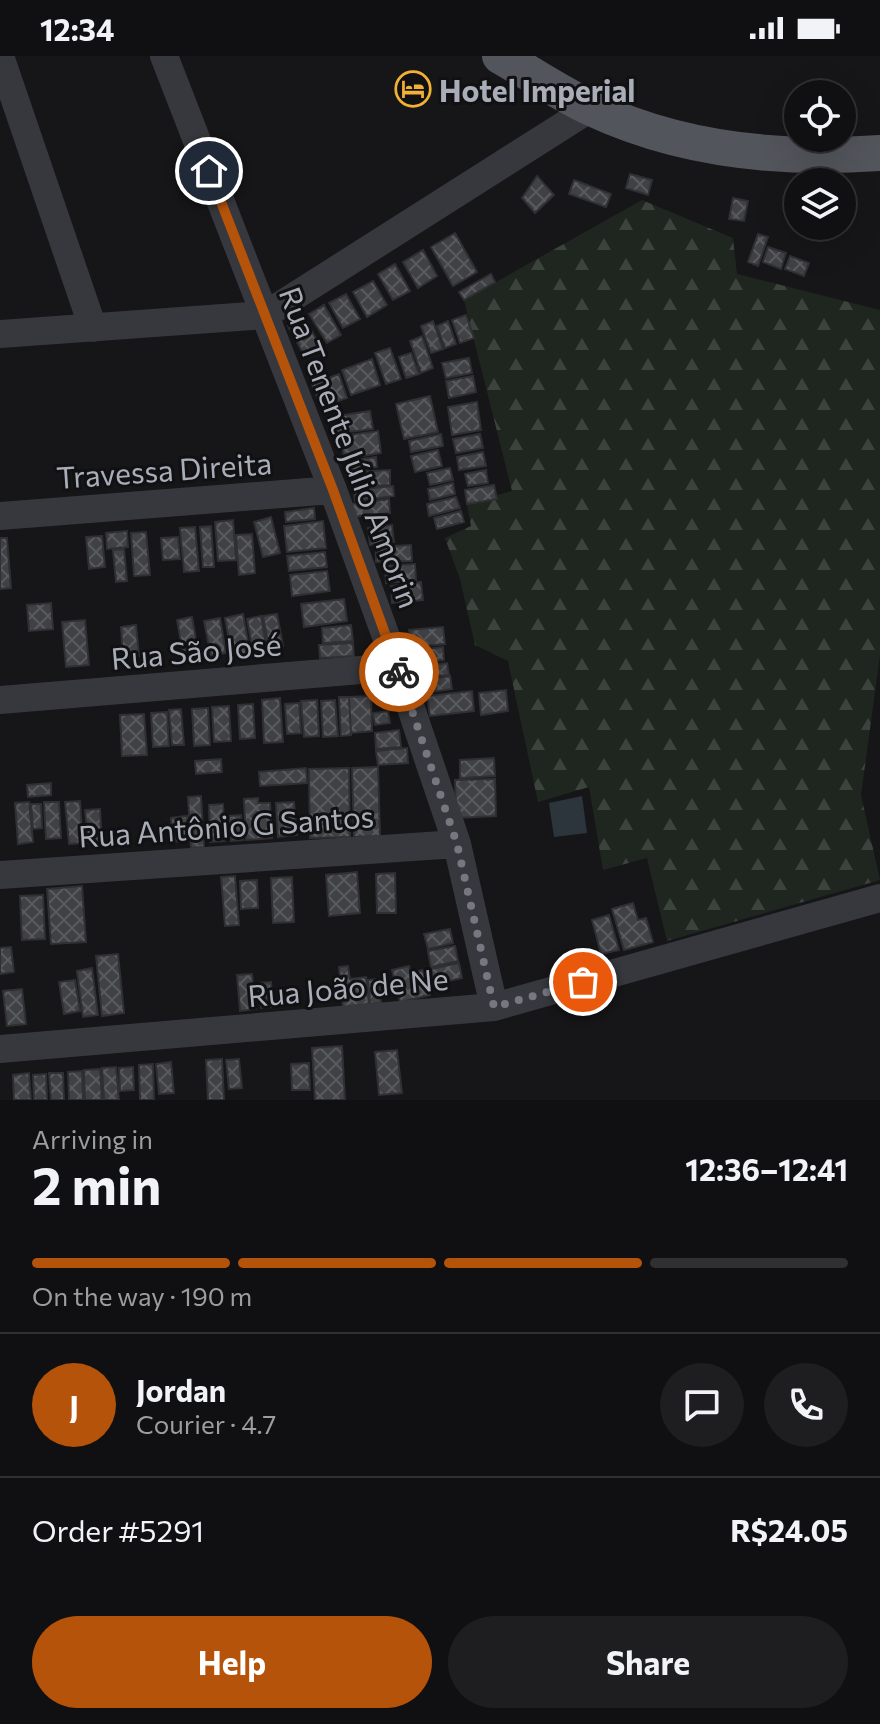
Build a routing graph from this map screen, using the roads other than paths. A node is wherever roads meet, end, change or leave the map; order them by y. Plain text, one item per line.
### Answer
1 (0, 56) edge
2 (164, 56) edge
3 (500, 56) edge
4 (591, 108) junction
5 (880, 153) edge
6 (832, 156) junction
7 (880, 173) edge
8 (265, 315) junction
9 (93, 328) junction
10 (0, 334) edge
11 (333, 490) junction
12 (0, 516) edge
13 (397, 667) junction
14 (0, 700) edge
15 (457, 844) junction
16 (0, 875) edge
17 (880, 898) edge
18 (494, 1007) junction
19 (0, 1049) edge

1 - 9 street
2 - 8 street, Rua Tenente Júlio Amorin
3 - 4 main road
4 - 6 main road
4 - 8 street
5 - 6 main road
6 - 7 main road
8 - 9 street
8 - 11 street, Rua Tenente Júlio Amorin
9 - 10 street
11 - 12 street, Travessa Direita
11 - 13 street, Rua Tenente Júlio Amorin
13 - 14 street, Rua São José
13 - 15 street, Rua Tenente Júlio Amorin
15 - 16 street, Rua Antônio G Santos
15 - 18 street, Rua Tenente Júlio Amorin
17 - 18 street, Rua João de Ne
18 - 19 street, Rua João de Ne

